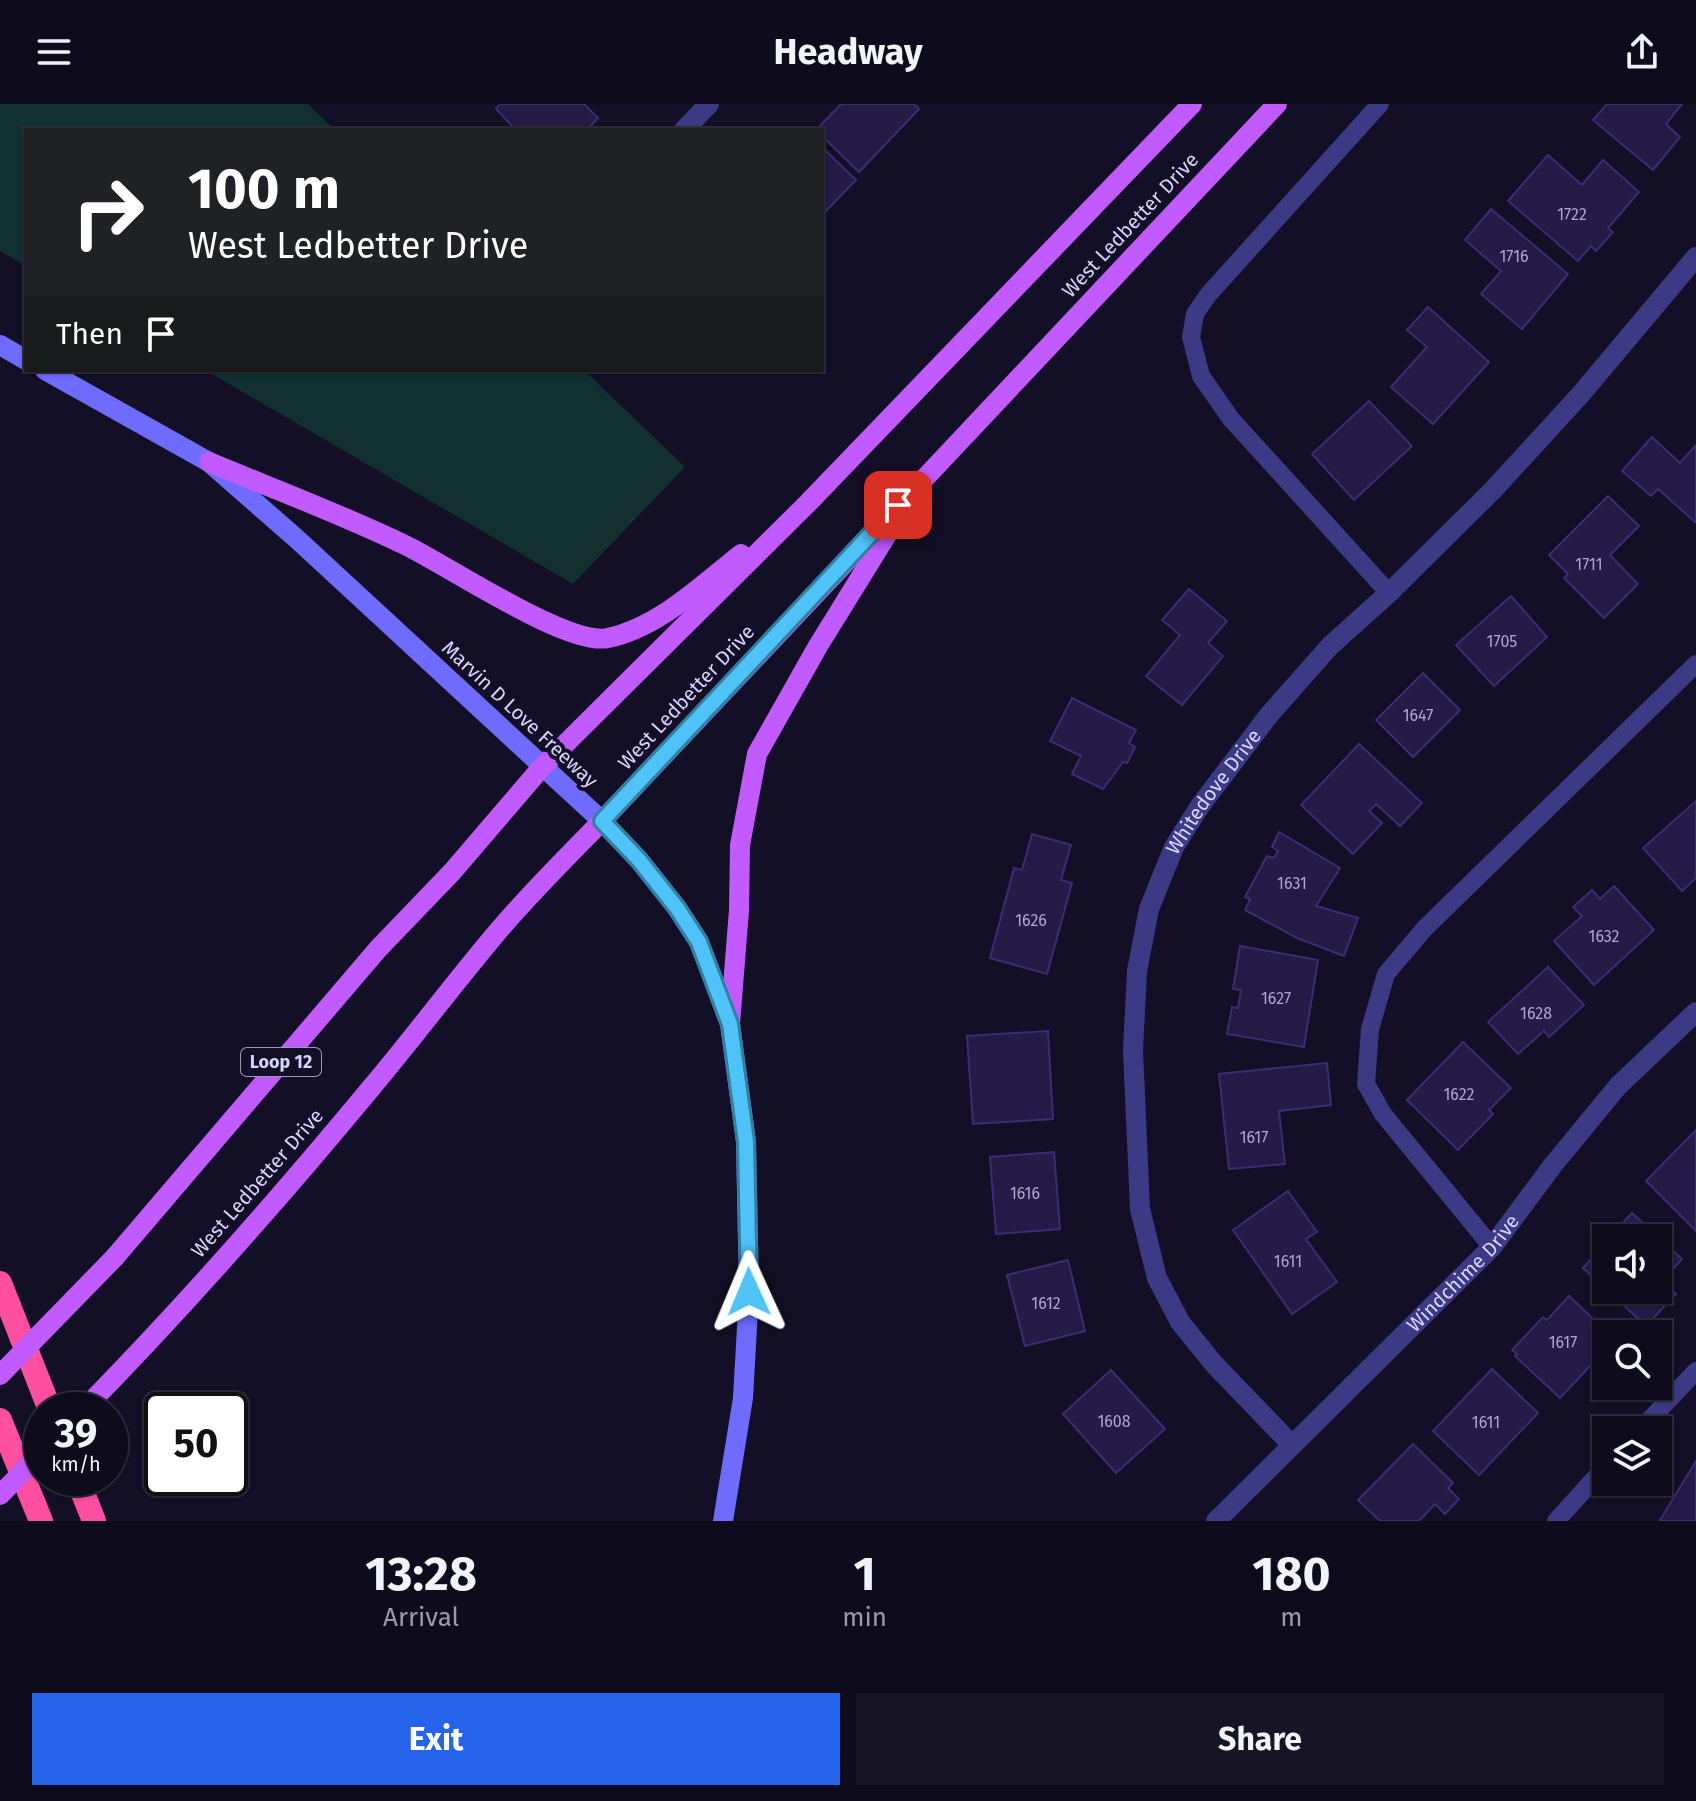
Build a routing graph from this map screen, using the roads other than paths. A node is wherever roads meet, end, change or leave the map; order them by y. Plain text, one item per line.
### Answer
1 (709, 104) edge
2 (1192, 104) edge
3 (1277, 104) edge
4 (1380, 104) edge
5 (686, 128) edge
6 (1696, 257) edge
7 (0, 345) edge
8 (24, 359) edge
9 (49, 372) edge
10 (209, 462) junction
11 (919, 482) junction
12 (808, 503) junction
13 (1389, 593) junction
14 (1696, 664) edge
15 (542, 767) junction
16 (602, 821) junction
17 (1696, 1012) edge
18 (730, 1024) junction
19 (1492, 1247) junction
20 (0, 1283) edge
21 (1696, 1371) edge
22 (0, 1375) edge
23 (43, 1392) edge
24 (101, 1392) edge
25 (1653, 1416) edge
26 (0, 1420) edge
27 (1291, 1444) junction
28 (24, 1470) edge
29 (1592, 1481) edge
30 (0, 1495) edge
31 (84, 1496) edge
32 (41, 1521) edge
33 (94, 1521) edge
34 (723, 1521) edge
35 (1216, 1521) edge
36 (1556, 1521) edge

1 - 5 street
2 - 12 main road, West Ledbetter Drive / Loop 12
3 - 11 main road, West Ledbetter Drive
4 - 13 lane
6 - 13 street, Whitedove Drive
7 - 8 main road
9 - 10 main road, Marvin D Love Freeway
10 - 12 main road
10 - 15 main road, Marvin D Love Freeway
11 - 16 main road, West Ledbetter Drive
11 - 18 main road
12 - 15 main road, West Ledbetter Drive / Loop 12
13 - 27 street, Whitedove Drive
14 - 19 lane
15 - 16 main road, Marvin D Love Freeway
15 - 22 main road, West Ledbetter Drive / Loop 12, bridge
16 - 18 main road, Marvin D Love Freeway
16 - 24 main road, West Ledbetter Drive
17 - 19 street, Windchime Drive
18 - 34 main road, Marvin D Love Freeway
19 - 27 street, Windchime Drive
20 - 23 highway
21 - 25 lane
26 - 32 highway
27 - 35 street, Windchime Drive
28 - 30 main road, bridge
29 - 36 lane
31 - 33 highway

